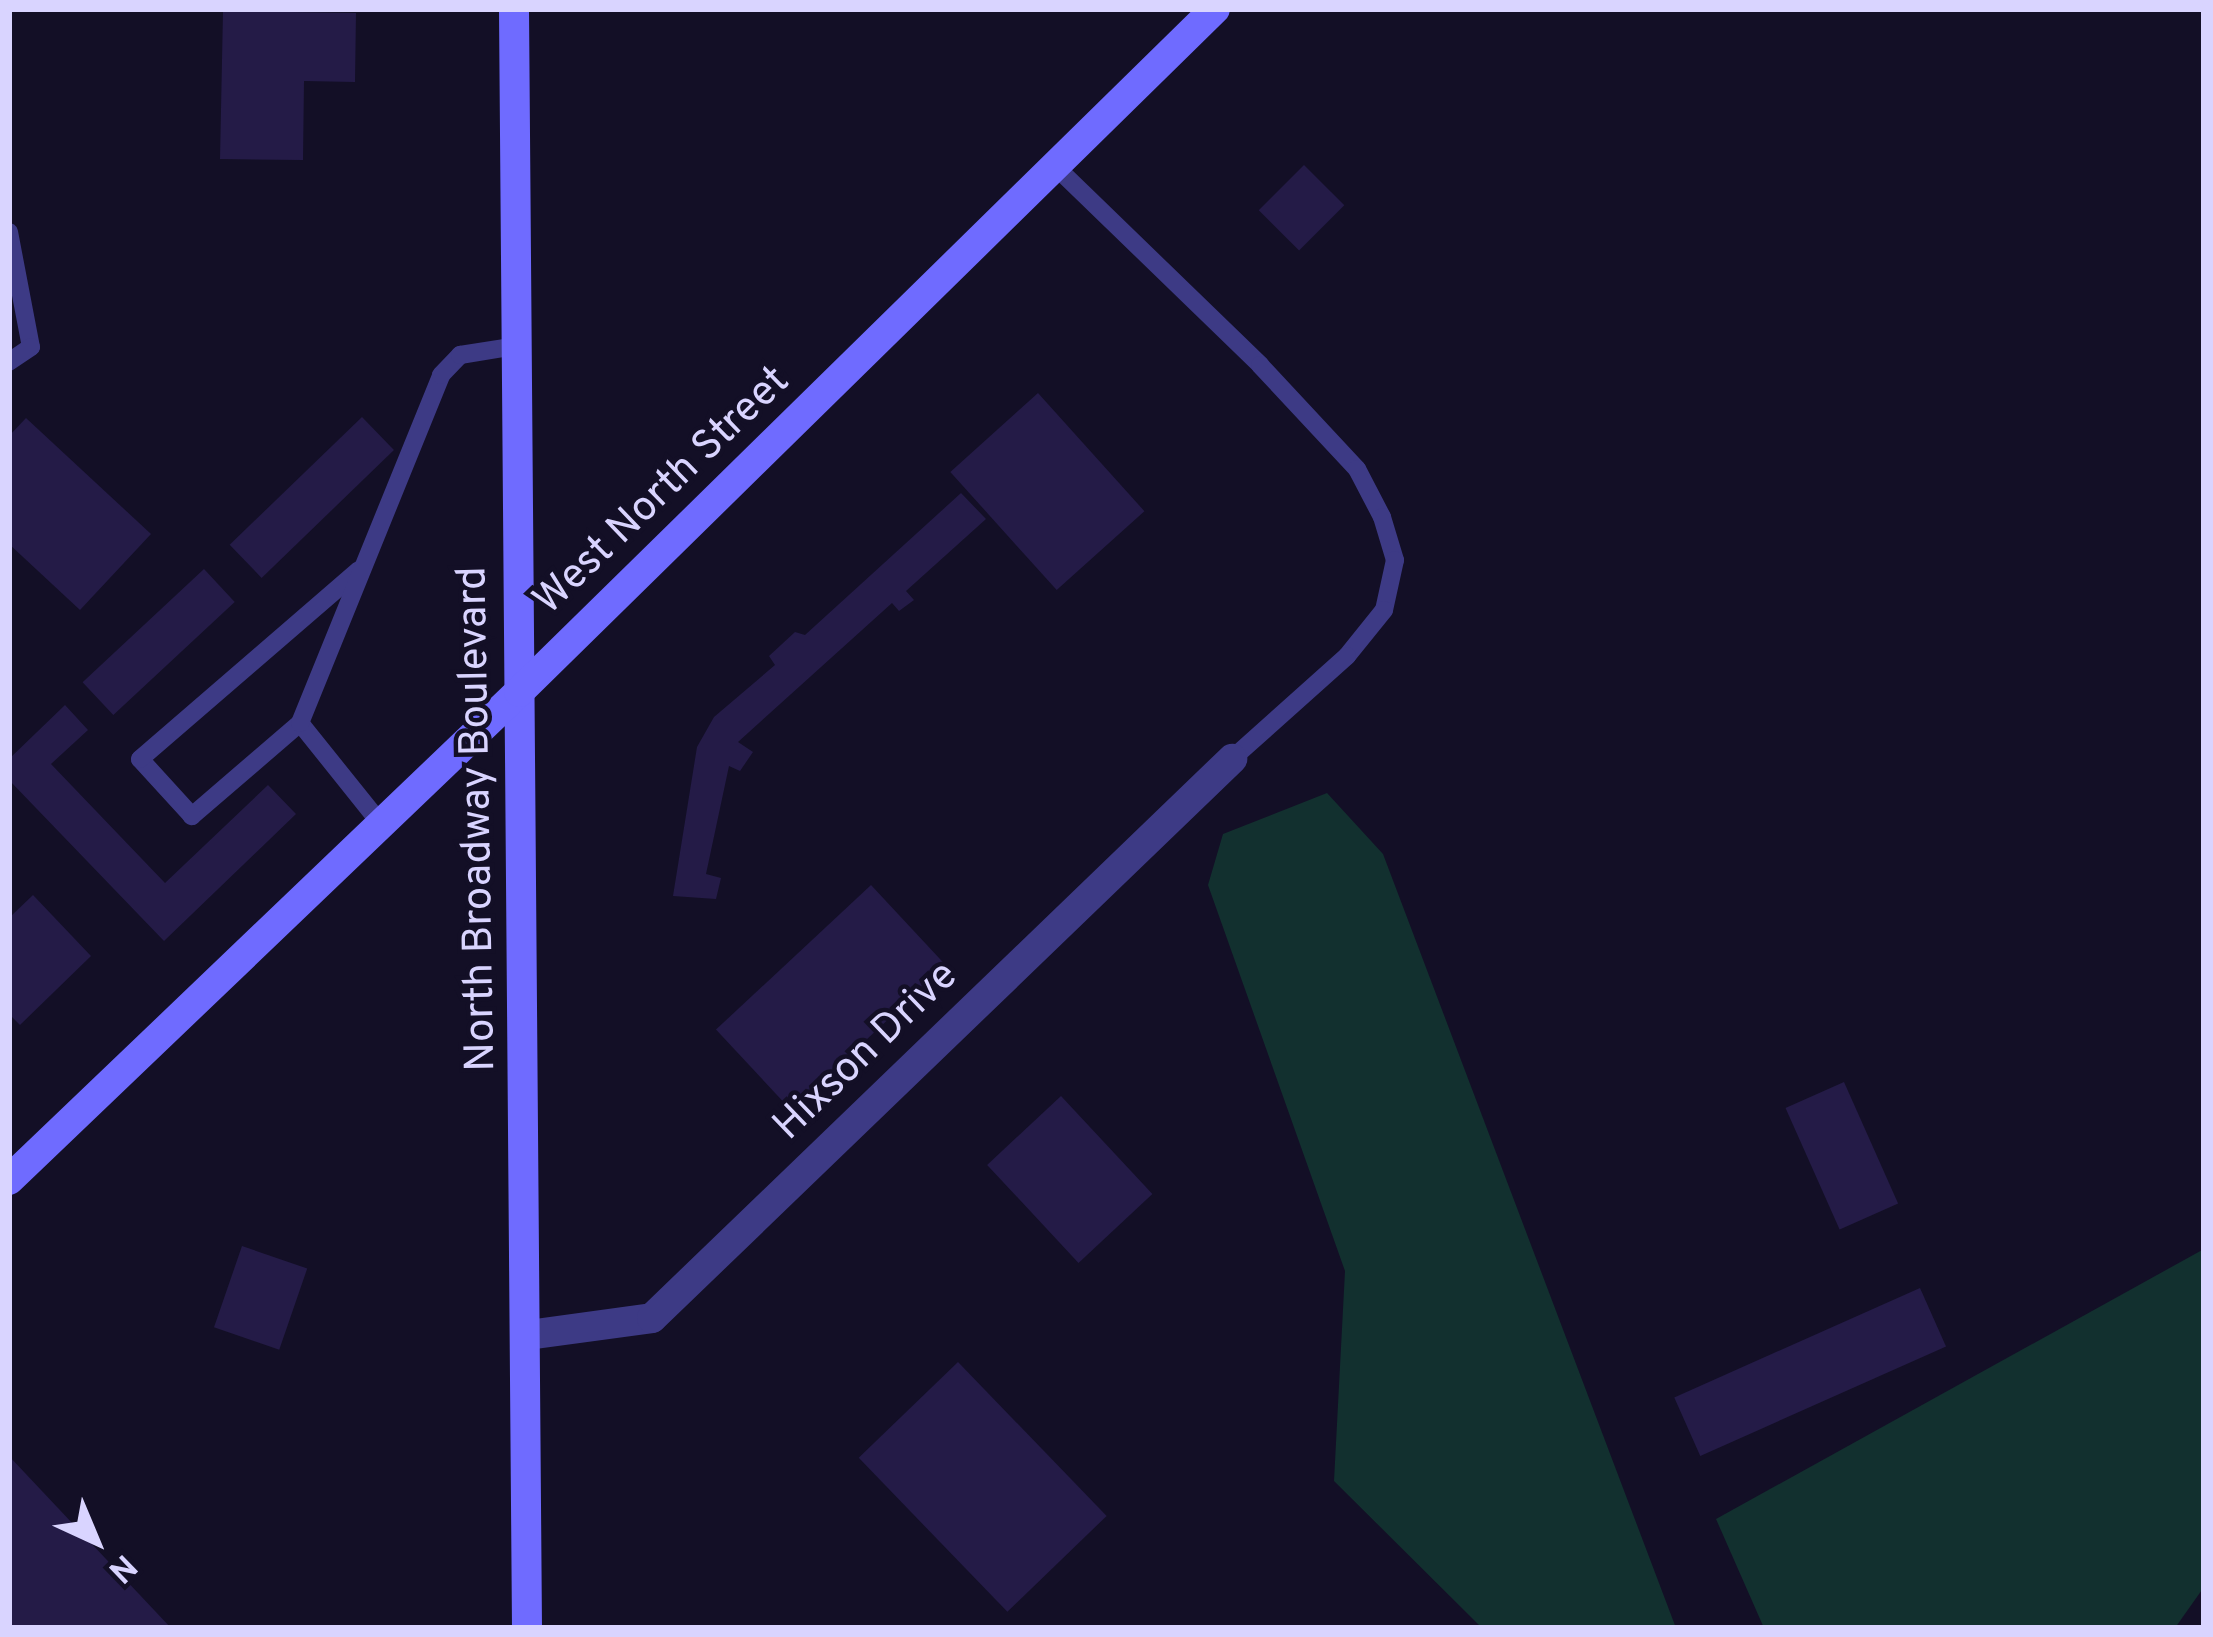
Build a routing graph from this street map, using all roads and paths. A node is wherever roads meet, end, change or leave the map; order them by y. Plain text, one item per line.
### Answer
1 (514, 9) edge
2 (1214, 10) edge
3 (1055, 166) junction
4 (9, 232) edge
5 (516, 346) junction
6 (9, 362) edge
7 (362, 566) junction
8 (519, 692) junction
9 (300, 723) junction
10 (1232, 759) joint
11 (380, 824) junction
12 (9, 1180) edge
13 (528, 1336) junction
14 (527, 1628) edge

1 - 5 street, North Broadway Boulevard
2 - 3 street, West North Street
3 - 8 street, West North Street
3 - 10 lane
4 - 6 lane
5 - 7 lane
5 - 8 street, North Broadway Boulevard
7 - 9 lane
7 - 9 lane
8 - 11 street, West North Street
8 - 13 street, North Broadway Boulevard
9 - 11 lane
10 - 13 street, Hixson Drive
11 - 12 street, West North Street
13 - 14 street, North Broadway Boulevard

